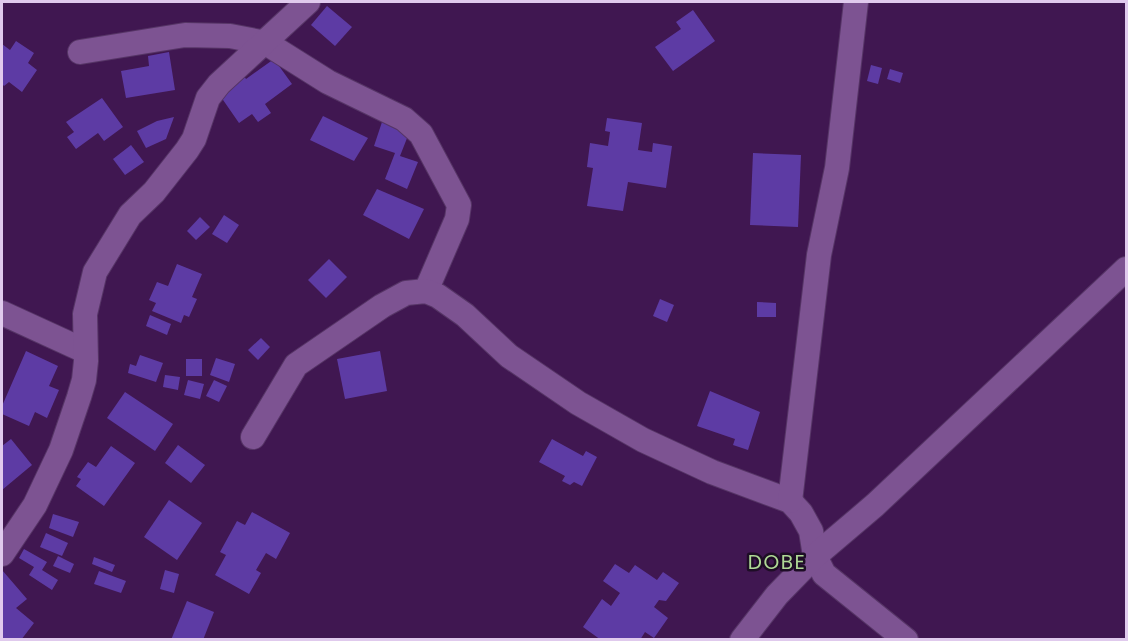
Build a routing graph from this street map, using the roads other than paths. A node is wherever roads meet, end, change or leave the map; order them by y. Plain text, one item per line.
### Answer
1 (308, 2) edge
2 (856, 2) edge
3 (266, 43) junction
4 (80, 52) dead end
5 (1126, 269) edge
6 (426, 291) junction
7 (2, 313) edge
8 (85, 351) junction
9 (253, 437) dead end
10 (790, 501) junction
11 (2, 554) edge
12 (815, 556) junction
13 (742, 639) edge
14 (906, 639) edge

1 - 3 street
2 - 10 street
3 - 4 street
3 - 6 street
3 - 8 street
5 - 12 street
6 - 9 street
6 - 10 street
7 - 8 street
8 - 11 street
10 - 12 street
12 - 13 street
12 - 14 street

